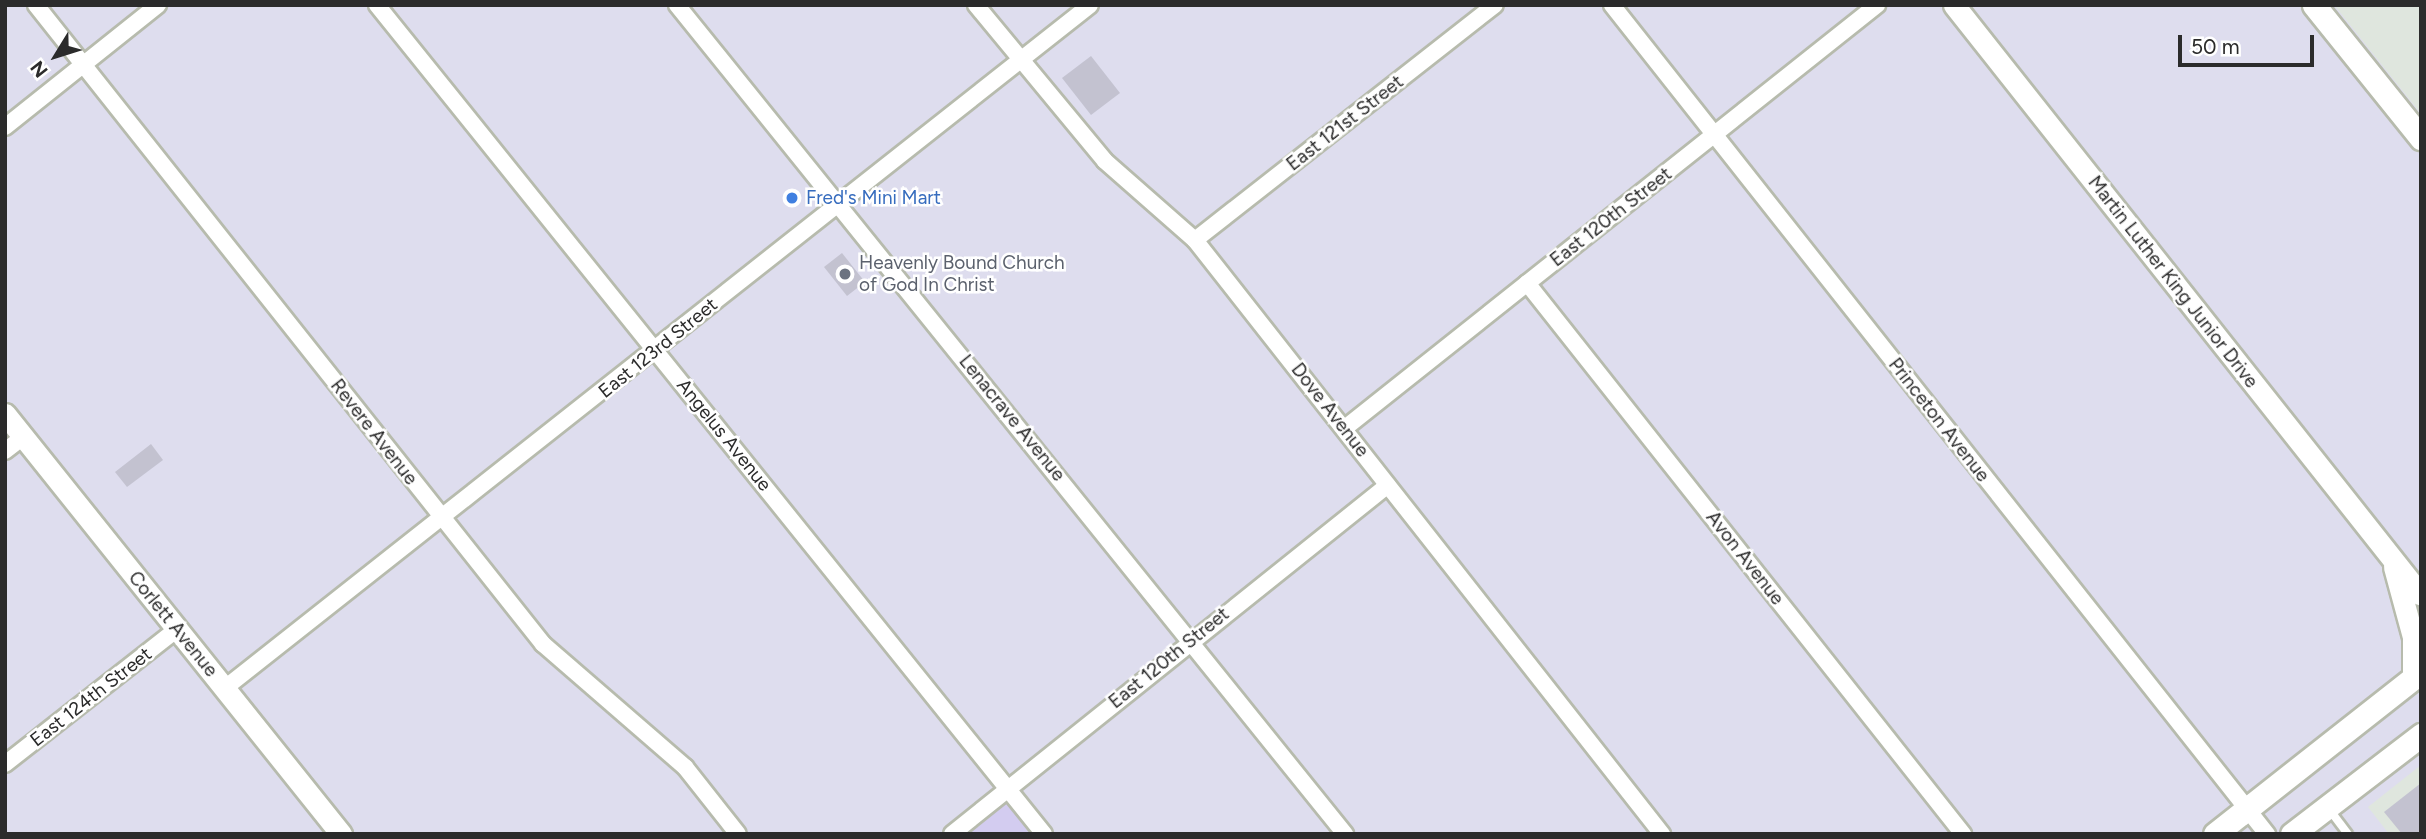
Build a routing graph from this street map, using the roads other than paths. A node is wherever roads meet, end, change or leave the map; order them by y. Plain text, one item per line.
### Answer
1 (36, 5) edge
2 (158, 5) edge
3 (377, 5) edge
4 (677, 5) edge
5 (976, 5) edge
6 (1090, 5) edge
7 (1495, 5) edge
8 (1612, 5) edge
9 (1877, 5) edge
10 (1954, 5) edge
11 (2314, 5) edge
12 (1020, 60) junction
13 (84, 65) junction
14 (5, 127) edge
15 (1715, 136) junction
16 (2421, 138) edge
17 (837, 202) junction
18 (1195, 240) junction
19 (1527, 283) junction
20 (656, 350) junction
21 (5, 414) edge
22 (1345, 428) junction
23 (23, 437) junction
24 (5, 451) edge
25 (1388, 485) junction
26 (443, 519) junction
27 (2392, 559) junction
28 (2421, 595) edge
29 (177, 629) junction
30 (1191, 639) junction
31 (2417, 674) edge
32 (225, 688) junction
33 (2421, 735) edge
34 (5, 764) edge
35 (1007, 789) junction
36 (2327, 807) junction
37 (2247, 808) junction
38 (341, 834) edge
39 (737, 834) edge
40 (952, 834) edge
41 (1044, 834) edge
42 (1345, 834) edge
43 (1662, 834) edge
44 (1963, 834) edge
45 (2215, 834) edge
46 (2267, 834) edge
47 (2292, 834) edge
48 (2348, 834) edge

1 - 13 street, Revere Avenue
2 - 13 street
3 - 20 street, Angelus Avenue
4 - 17 street, Lenacrave Avenue
5 - 12 street, Dove Avenue
6 - 12 street, East 123rd Street
7 - 18 street, East 121st Street
8 - 15 street, Princeton Avenue
9 - 15 street, East 120th Street
10 - 27 street, Martin Luther King Junior Drive
11 - 16 main road
12 - 17 street, East 123rd Street
12 - 18 street, Dove Avenue
13 - 14 street
13 - 26 street, Revere Avenue
15 - 19 street, East 120th Street
15 - 37 street, Princeton Avenue
17 - 20 street, East 123rd Street
17 - 30 street, Lenacrave Avenue
18 - 22 street, Dove Avenue
19 - 22 street, East 120th Street
19 - 44 street, Avon Avenue
20 - 26 street, East 123rd Street
20 - 35 street, Angelus Avenue
21 - 23 street, Corlett Avenue
22 - 25 street, Dove Avenue
23 - 24 street
23 - 29 street, Corlett Avenue
25 - 30 street, East 120th Street
25 - 43 street, Dove Avenue
26 - 32 street, East 123rd Street
26 - 39 street, Revere Avenue
27 - 28 street, Martin Luther King Junior Drive
27 - 31 street, Martin Luther King Junior Drive
29 - 32 street, Corlett Avenue
29 - 34 street, East 124th Street
30 - 35 street, East 120th Street
30 - 42 street, Lenacrave Avenue
31 - 37 main road, Martin Luther King Junior Drive
32 - 38 street, Corlett Avenue
33 - 36 main road
35 - 40 street, East 120th Street
35 - 41 street, Angelus Avenue
36 - 47 main road
36 - 48 lane
37 - 45 main road, Martin Luther King Junior Drive
37 - 46 street, Princeton Avenue

